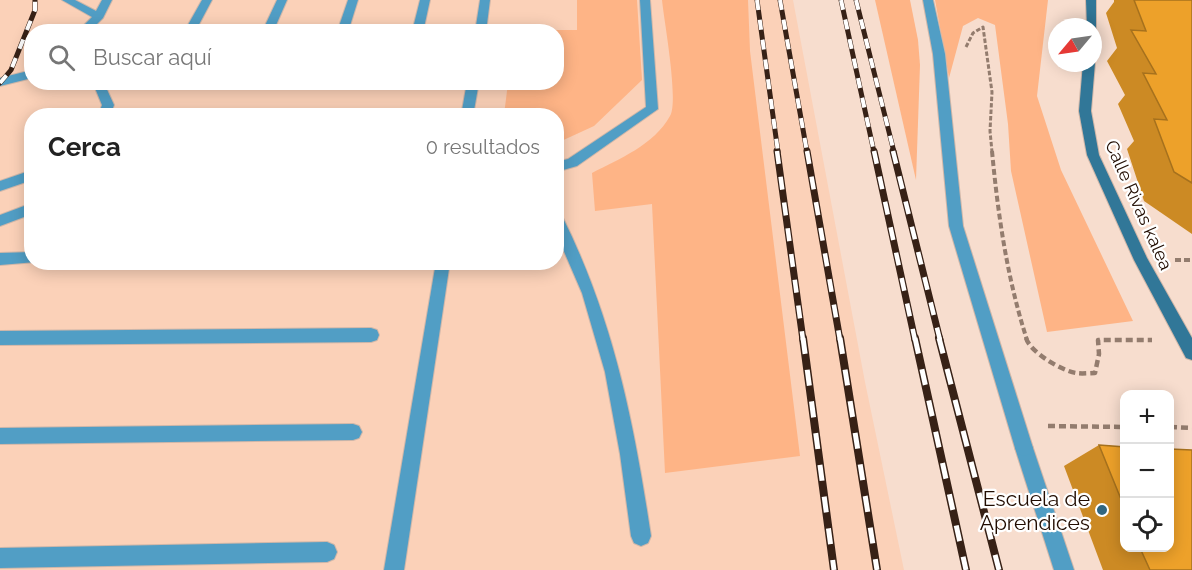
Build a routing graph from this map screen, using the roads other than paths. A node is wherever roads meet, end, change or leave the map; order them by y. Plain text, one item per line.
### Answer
1 (67, 0) edge
2 (107, 0) edge
3 (207, 0) edge
4 (282, 0) edge
5 (352, 0) edge
6 (425, 0) edge
7 (485, 0) edge
8 (645, 0) edge
9 (928, 0) edge
10 (1091, 0) edge
11 (99, 16) junction
12 (1092, 18) edge
13 (90, 24) edge
14 (194, 24) edge
15 (271, 24) edge
16 (344, 24) edge
17 (419, 24) edge
18 (481, 24) edge
19 (1088, 72) edge
20 (24, 77) edge
21 (0, 82) edge
22 (102, 90) edge
23 (471, 90) edge
24 (107, 108) edge
25 (469, 108) edge
26 (564, 165) edge
27 (24, 178) edge
28 (0, 186) edge
29 (24, 211) edge
30 (0, 221) edge
31 (564, 232) edge
32 (24, 258) edge
33 (0, 259) edge
34 (442, 270) edge
35 (371, 335) dead end
36 (0, 338) edge
37 (1189, 347) edge
38 (353, 432) dead end
39 (0, 436) edge
40 (641, 536) dead end
41 (327, 552) dead end
42 (0, 558) edge
43 (394, 570) edge
44 (1064, 570) edge

1 - 11 street
2 - 11 street
3 - 14 street
4 - 15 street
5 - 16 street
6 - 17 street
7 - 18 street
8 - 26 street
9 - 44 street
10 - 12 street
11 - 13 street
19 - 37 street, Calle Rivas kalea
20 - 21 street
22 - 24 street
23 - 25 street
27 - 28 street
29 - 30 street
31 - 40 street
32 - 33 street
34 - 43 street
35 - 36 street
38 - 39 street
41 - 42 street

